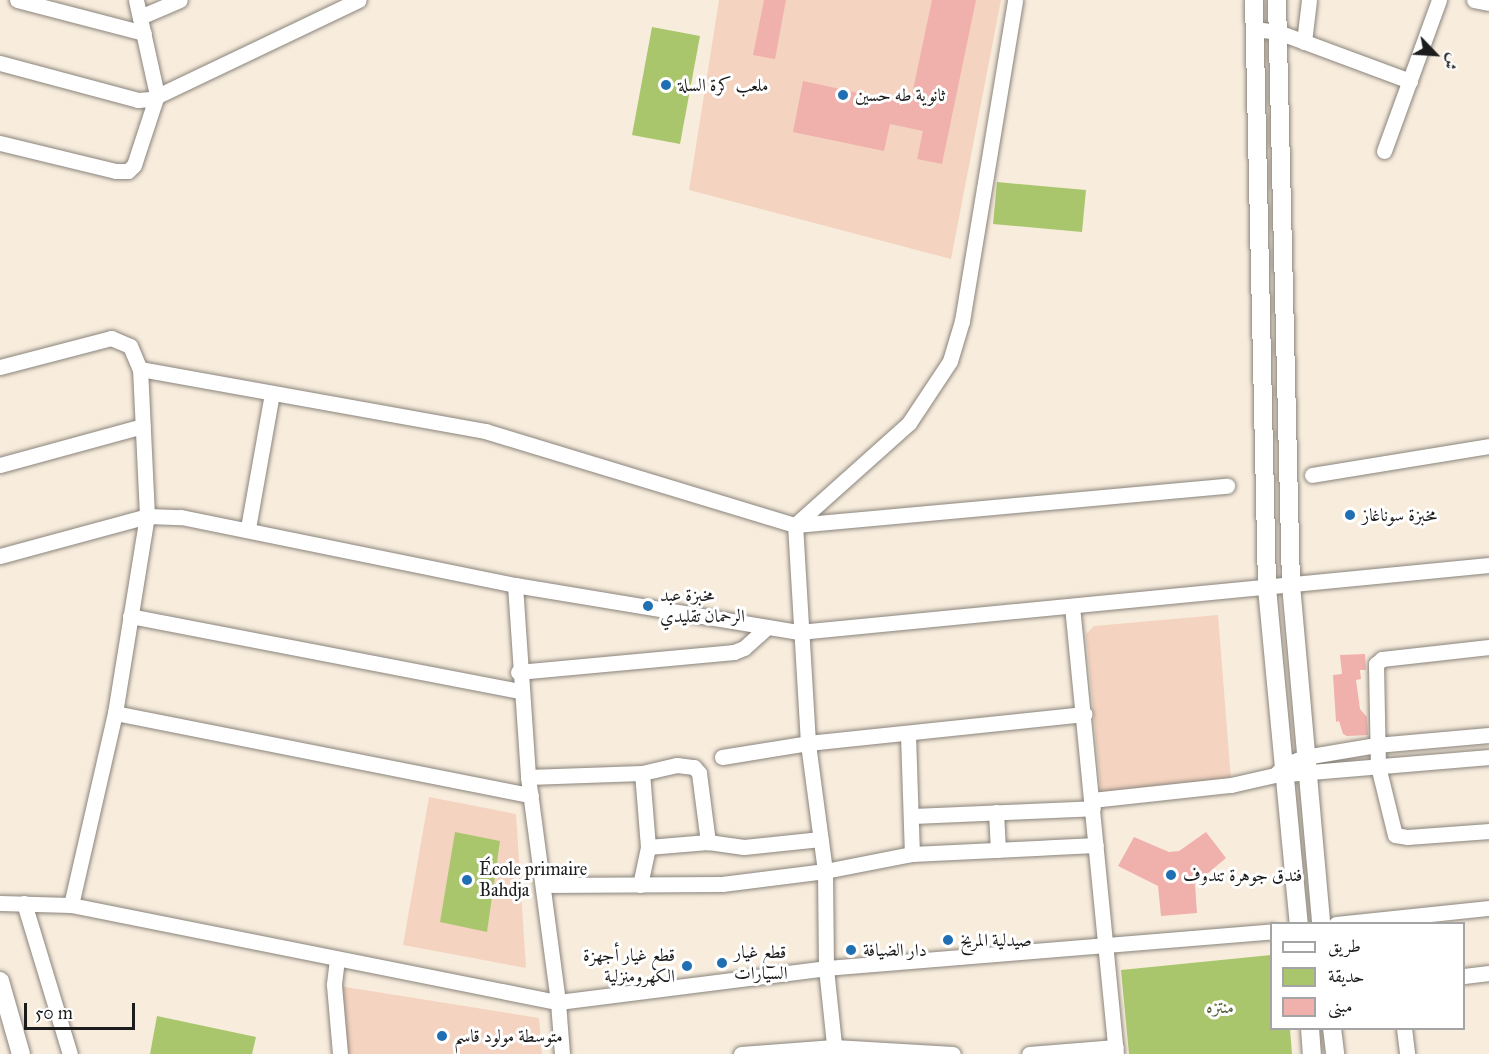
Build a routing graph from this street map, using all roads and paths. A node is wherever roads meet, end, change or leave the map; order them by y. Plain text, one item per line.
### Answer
1 (17, 0) edge
2 (136, 0) edge
3 (180, 0) edge
4 (359, 0) edge
5 (1016, 0) edge
6 (1254, 0) edge
7 (1277, 0) edge
8 (1309, 0) edge
9 (1439, 0) edge
10 (1474, 0) edge
11 (1489, 3) edge
12 (140, 17) junction
13 (1254, 29) junction
14 (1278, 32) junction
15 (144, 33) junction
16 (1304, 42) junction
17 (0, 63) edge
18 (1410, 81) junction
19 (157, 95) junction
20 (0, 143) edge
21 (1384, 151) dead end
22 (0, 367) edge
23 (140, 369) junction
24 (272, 393) junction
25 (143, 426) junction
26 (1489, 446) edge
27 (0, 465) edge
28 (1312, 475) dead end
29 (1227, 486) dead end
30 (147, 516) junction
31 (795, 525) junction
32 (248, 528) junction
33 (0, 556) edge
34 (1489, 565) edge
35 (515, 585) junction
36 (1292, 585) junction
37 (1267, 588) junction
38 (1072, 606) junction
39 (130, 616) junction
40 (766, 628) junction
41 (799, 632) junction
42 (1489, 647) edge
43 (518, 672) junction
44 (519, 690) junction
45 (115, 712) junction
46 (1084, 714) junction
47 (908, 735) junction
48 (1489, 735) edge
49 (808, 743) junction
50 (1376, 746) junction
51 (1489, 757) edge
52 (722, 758) dead end
53 (1306, 766) junction
54 (1378, 766) junction
55 (1283, 772) junction
56 (642, 773) junction
57 (528, 777) junction
58 (531, 795) junction
59 (1093, 804) junction
60 (996, 812) junction
61 (913, 816) junction
62 (1489, 831) edge
63 (821, 839) junction
64 (708, 842) junction
65 (1096, 845) junction
66 (648, 847) junction
67 (998, 850) junction
68 (912, 854) junction
69 (825, 871) junction
70 (543, 885) junction
71 (640, 885) junction
72 (0, 903) edge
73 (24, 903) junction
74 (71, 905) junction
75 (1489, 908) edge
76 (1299, 922) edge
77 (1321, 922) edge
78 (1355, 922) edge
79 (1270, 931) edge
80 (1107, 946) junction
81 (337, 959) junction
82 (826, 968) junction
83 (1489, 973) edge
84 (1465, 976) edge
85 (0, 981) edge
86 (558, 1002) junction
87 (1310, 1030) edge
88 (1332, 1030) edge
89 (1404, 1030) edge
90 (1116, 1050) edge
91 (834, 1051) edge
92 (911, 1052) edge
93 (21, 1054) edge
94 (70, 1054) edge
95 (340, 1054) edge
96 (562, 1054) edge
97 (741, 1054) edge
98 (953, 1054) edge
99 (1029, 1054) edge
100 (1312, 1054) edge
101 (1335, 1054) edge
102 (1407, 1054) edge

1 - 15 street
2 - 12 street
3 - 12 street
4 - 19 street
5 - 31 street
6 - 13 street
7 - 14 street
8 - 16 street
9 - 18 street
10 - 11 street
12 - 15 street
13 - 14 street
13 - 37 street
14 - 16 street
14 - 36 street
15 - 19 street
16 - 18 street
17 - 19 street
18 - 21 street
19 - 20 street
22 - 23 street
23 - 24 street
23 - 25 street
24 - 31 street
24 - 32 street
25 - 27 street
25 - 30 street
26 - 28 street
29 - 31 street
30 - 32 street
30 - 33 street
30 - 39 street
31 - 41 street
32 - 35 street
34 - 36 street
35 - 40 street
35 - 43 street
36 - 37 street
36 - 53 street
37 - 38 street
37 - 55 street
38 - 41 street
38 - 46 street
39 - 44 street
39 - 45 street
40 - 41 street
40 - 43 street
41 - 49 street
42 - 50 street
43 - 44 street
44 - 57 street
45 - 58 street
45 - 74 street
46 - 47 street
46 - 59 street
47 - 49 street
47 - 61 street
48 - 50 street
49 - 52 street
49 - 63 street
50 - 53 street
50 - 54 street
51 - 54 street
53 - 54 street
53 - 55 street
53 - 77 street
54 - 62 street
55 - 59 street
55 - 76 street
56 - 57 street
56 - 64 street
56 - 66 street
57 - 58 street
58 - 70 street
59 - 60 street
59 - 65 street
60 - 61 street
60 - 67 street
61 - 68 street
63 - 64 street
63 - 69 street
64 - 66 street
65 - 67 street
65 - 80 street
66 - 71 street
67 - 68 street
68 - 69 street
69 - 71 street
69 - 82 street
70 - 71 street
70 - 86 street
72 - 73 street
73 - 74 street
73 - 94 street
74 - 81 street
75 - 78 street
79 - 80 street
80 - 82 street
80 - 90 street
81 - 86 street
81 - 95 street
82 - 86 street
82 - 91 street
83 - 84 street
85 - 93 street
86 - 96 street
87 - 100 street
88 - 101 street
89 - 102 street
90 - 99 street
91 - 92 street
91 - 97 street
92 - 98 street

